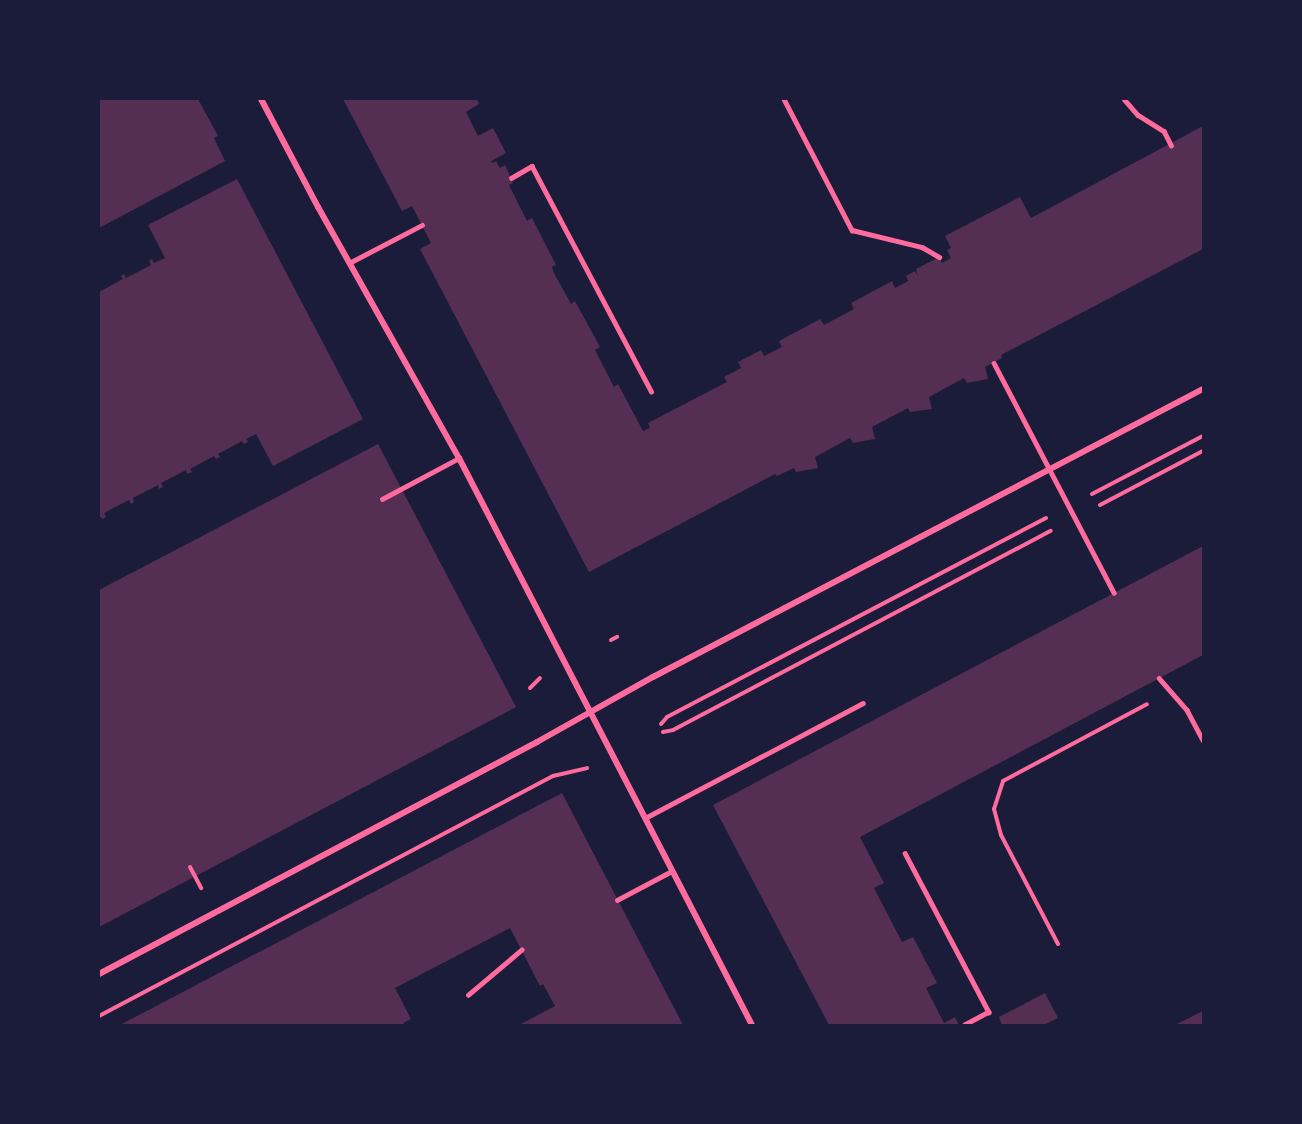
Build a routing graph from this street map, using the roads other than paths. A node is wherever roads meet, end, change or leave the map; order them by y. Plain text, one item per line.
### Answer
1 (261, 99) edge
2 (784, 99) edge
3 (1124, 99) edge
4 (1171, 145) dead end
5 (511, 178) dead end
6 (422, 225) dead end
7 (939, 257) dead end
8 (349, 262) junction
9 (994, 363) dead end
10 (1203, 389) edge
11 (651, 392) dead end
12 (459, 458) junction
13 (1049, 470) junction
14 (382, 499) dead end
15 (1114, 593) dead end
16 (1159, 678) dead end
17 (863, 703) dead end
18 (592, 711) junction
19 (1203, 740) edge
20 (645, 818) junction
21 (905, 853) dead end
22 (672, 871) junction
23 (617, 900) dead end
24 (521, 950) dead end
25 (99, 974) edge
26 (468, 995) dead end
27 (752, 1025) edge
28 (966, 1025) edge

1 - 8 street
2 - 7 lane
3 - 4 lane
5 - 11 lane
6 - 8 lane
8 - 12 street
9 - 13 lane
10 - 13 street
12 - 14 lane
12 - 18 street
13 - 15 lane
13 - 18 street
16 - 19 lane
17 - 20 lane
18 - 20 street
18 - 25 street
20 - 22 street
21 - 28 lane
22 - 23 lane
22 - 27 street
24 - 26 lane

